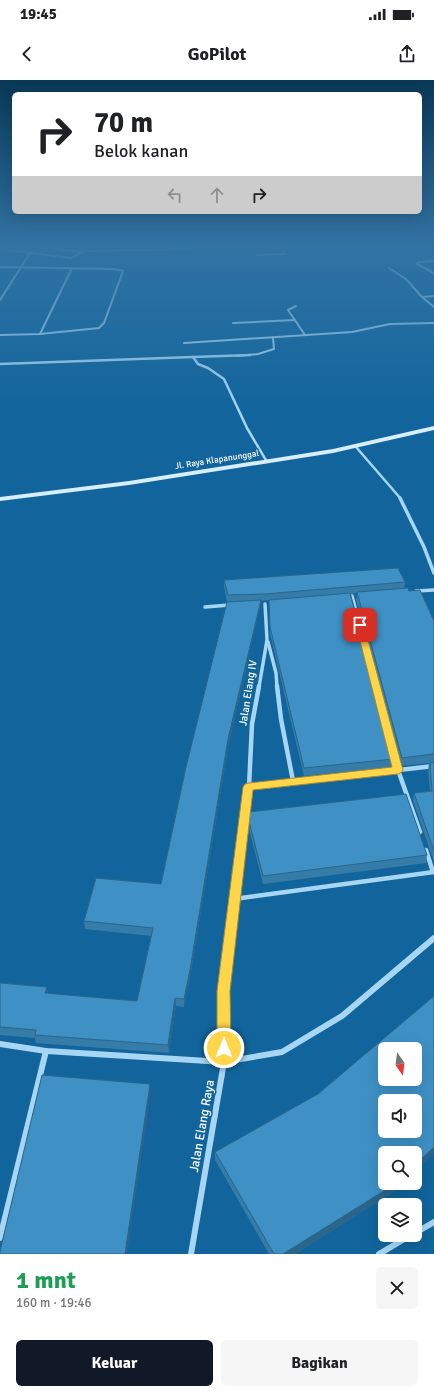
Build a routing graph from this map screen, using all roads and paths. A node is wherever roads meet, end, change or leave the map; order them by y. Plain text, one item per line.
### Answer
1 (56, 302) edge
2 (112, 302) edge
3 (296, 306) dead end
4 (295, 320) junction
5 (233, 323) dead end
6 (434, 323) edge
7 (40, 334) junction
8 (0, 335) edge
9 (306, 335) junction
10 (273, 338) junction
11 (184, 343) dead end
12 (193, 357) junction
13 (0, 364) edge
14 (434, 428) edge
15 (356, 446) junction
16 (267, 462) junction
17 (0, 499) edge
18 (434, 573) edge
19 (434, 590) edge
20 (412, 592) edge
21 (352, 596) junction
22 (360, 596) edge
23 (345, 597) edge
24 (273, 603) edge
25 (258, 604) edge
26 (265, 604) junction
27 (235, 605) edge
28 (205, 607) dead end
29 (267, 640) junction
30 (434, 766) edge
31 (398, 770) junction
32 (292, 781) junction
33 (249, 787) junction
34 (421, 836) edge
35 (423, 843) edge
36 (434, 872) edge
37 (234, 899) junction
38 (434, 938) edge
39 (0, 1044) edge
40 (46, 1051) junction
41 (224, 1062) junction
42 (434, 1222) edge
43 (422, 1229) edge
44 (0, 1238) edge
45 (399, 1242) edge
46 (191, 1254) edge
47 (379, 1254) edge

1 - 7 street
2 - 7 street
3 - 4 street
4 - 5 street
4 - 9 street
6 - 9 street
7 - 8 street
9 - 10 street
10 - 11 street
10 - 12 street
12 - 13 street
12 - 16 street
14 - 15 street, Jl. Raya Klapanunggal
15 - 16 street, Jl. Raya Klapanunggal
15 - 18 street
16 - 17 street, Jl. Raya Klapanunggal
19 - 20 street
21 - 22 street
21 - 23 street
21 - 31 street
24 - 26 street
25 - 26 street
26 - 29 street, Jalan Elang IV
27 - 28 street
29 - 32 street
29 - 33 street, Jalan Elang IV
30 - 31 street
31 - 32 street
31 - 34 street
32 - 33 street
33 - 37 street, Jalan Elang Raya
35 - 36 street
36 - 37 street
37 - 41 street, Jalan Elang Raya
38 - 41 street
39 - 40 street
40 - 41 street
40 - 44 street
41 - 46 street, Jalan Elang Raya
42 - 43 street
45 - 47 street

